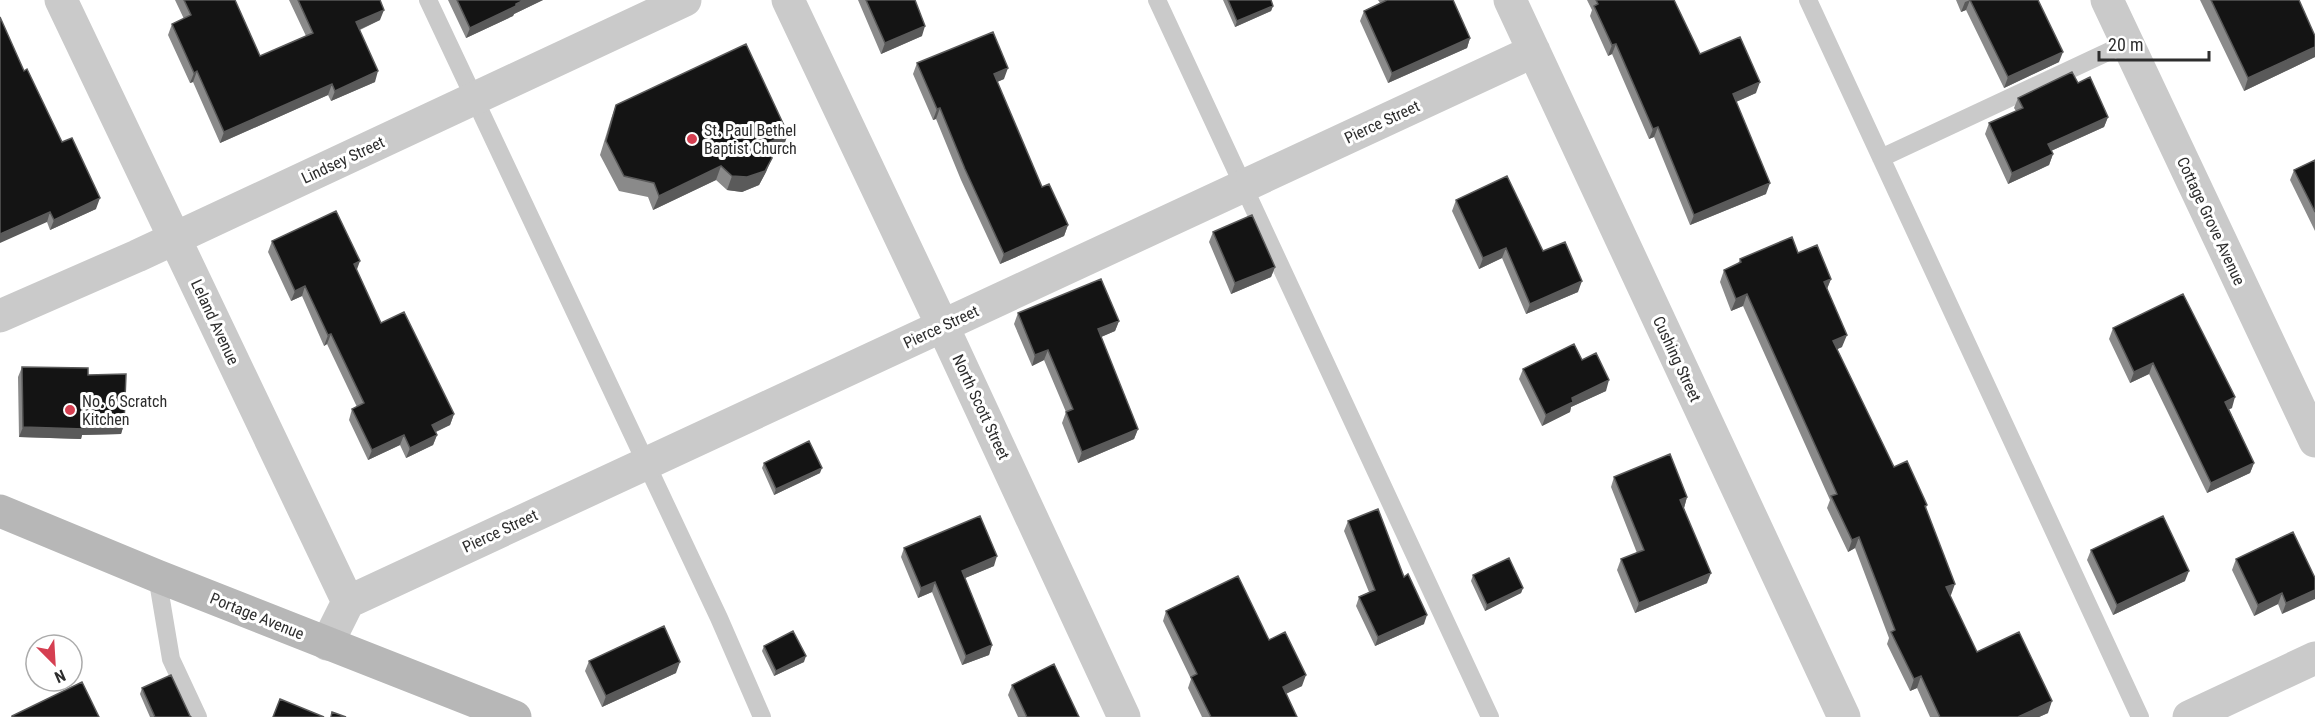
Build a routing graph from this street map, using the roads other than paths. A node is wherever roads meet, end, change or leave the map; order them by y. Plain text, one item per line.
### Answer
1 (61, 0) edge
2 (428, 0) edge
3 (685, 0) edge
4 (788, 0) edge
5 (1157, 0) edge
6 (1510, 0) edge
7 (1808, 0) edge
8 (2108, 0) edge
9 (2127, 43) junction
10 (1534, 51) junction
11 (475, 99) junction
12 (1881, 158) junction
13 (1243, 187) junction
14 (175, 238) junction
15 (0, 316) edge
16 (943, 326) junction
17 (2315, 441) edge
18 (645, 464) junction
19 (0, 511) edge
20 (157, 576) junction
21 (348, 602) junction
22 (327, 644) junction
23 (2315, 658) edge
24 (503, 714) edge
25 (198, 717) edge
26 (762, 717) edge
27 (1124, 717) edge
28 (1490, 717) edge
29 (1844, 717) edge
30 (2140, 717) edge
31 (2188, 717) edge

1 - 14 street, Leland Avenue
2 - 11 lane
3 - 11 street, Lindsey Street
4 - 16 street, North Scott Street
5 - 13 lane
6 - 10 street, Cushing Street
7 - 12 lane
8 - 9 street, Cottage Grove Avenue
9 - 12 lane
9 - 17 street, Cottage Grove Avenue
10 - 13 street, Pierce Street
10 - 29 street, Cushing Street
11 - 14 street, Lindsey Street
11 - 18 lane
12 - 30 lane
13 - 16 street, Pierce Street
13 - 28 lane
14 - 15 street, Lindsey Street
14 - 21 street, Leland Avenue
16 - 18 street, Pierce Street
16 - 27 street, North Scott Street
18 - 21 street, Pierce Street
18 - 26 lane
19 - 20 main road, Portage Avenue
20 - 22 main road, Portage Avenue
20 - 25 lane
21 - 22 street
22 - 24 main road, Portage Avenue
23 - 31 street

